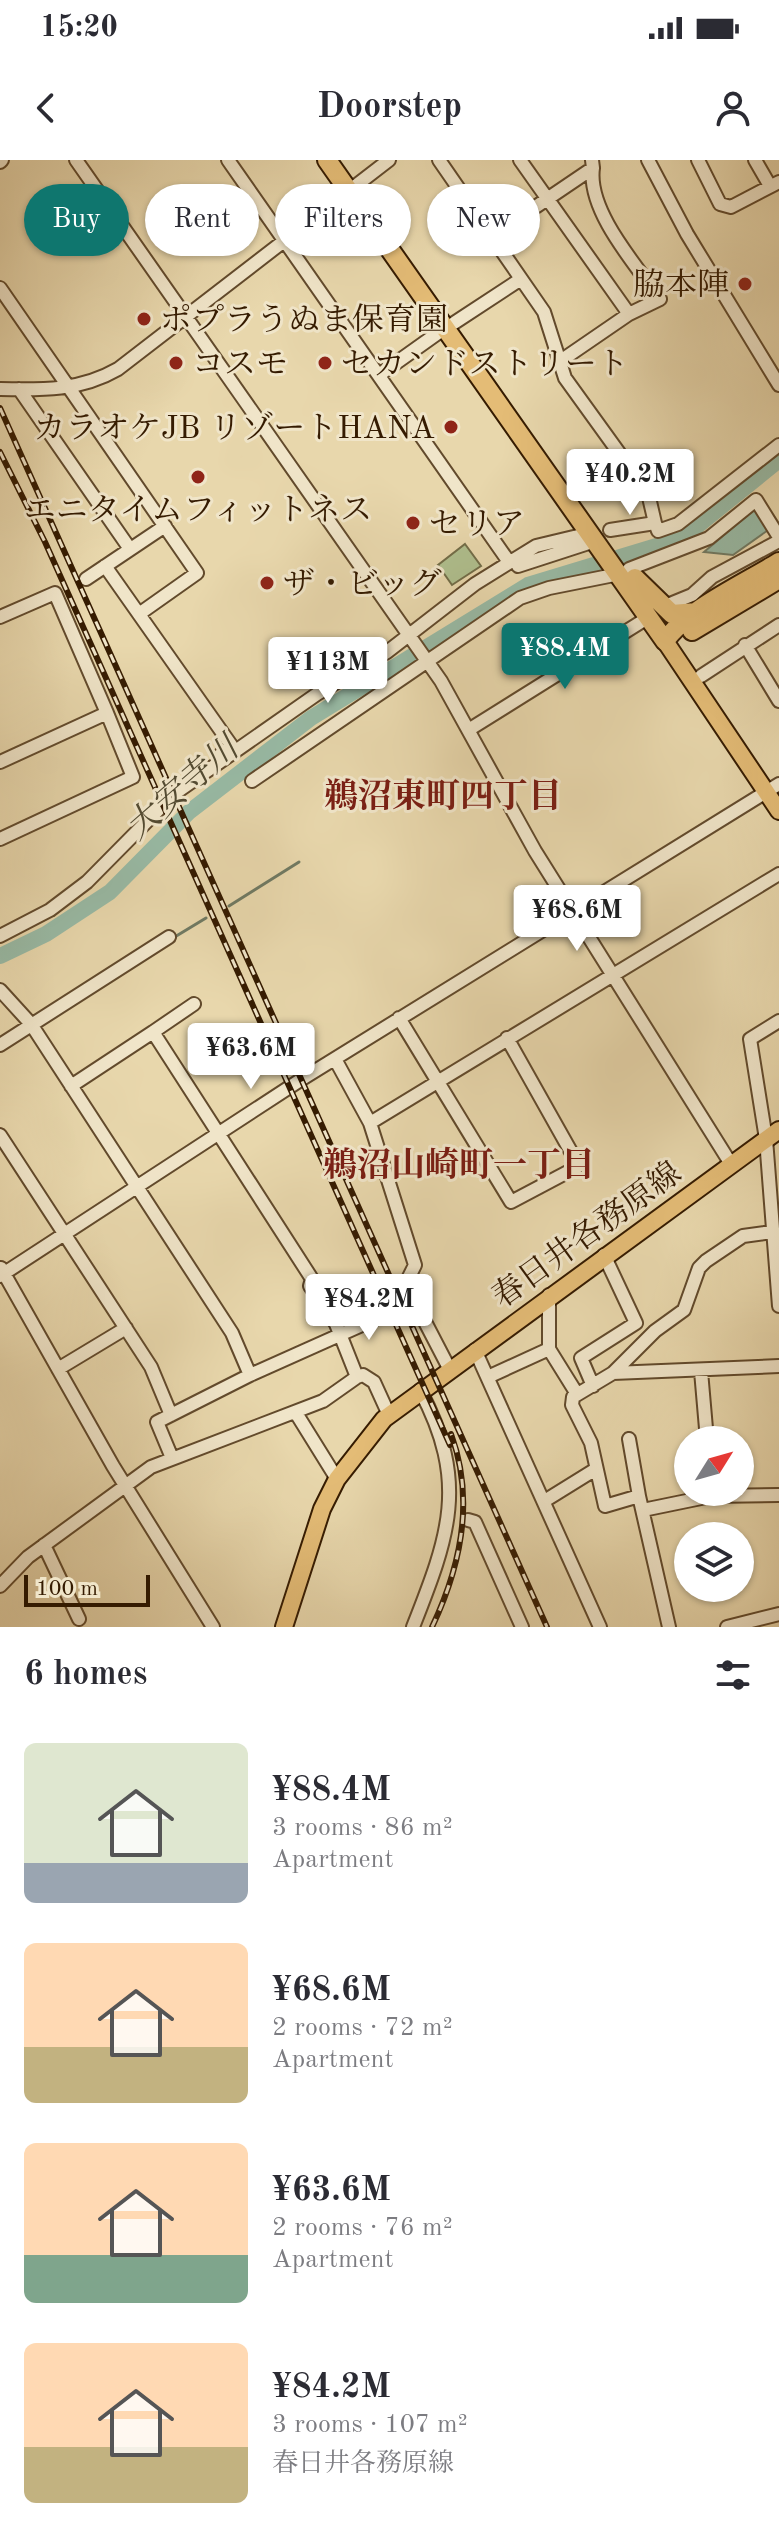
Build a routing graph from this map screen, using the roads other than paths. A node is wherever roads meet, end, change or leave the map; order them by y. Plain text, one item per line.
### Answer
1 (76, 160) edge
2 (228, 160) edge
3 (327, 160) edge
4 (341, 160) edge
5 (389, 160) edge
6 (439, 160) edge
7 (520, 160) edge
8 (648, 160) edge
9 (698, 160) edge
10 (755, 160) edge
11 (592, 164) edge
12 (349, 184) edge
13 (351, 184) edge
14 (358, 184) edge
15 (455, 184) edge
16 (775, 184) edge
17 (546, 199) junction
18 (540, 203) edge
19 (275, 230) edge
20 (275, 248) edge
21 (293, 256) edge
22 (401, 256) edge
23 (505, 256) edge
24 (521, 279) junction
25 (0, 288) edge
26 (629, 314) junction
27 (187, 316) junction
28 (449, 325) junction
29 (779, 355) edge
30 (559, 362) junction
31 (765, 362) junction
32 (379, 375) junction
33 (779, 385) edge
34 (69, 388) junction
35 (0, 389) edge
36 (19, 389) junction
37 (779, 445) edge
38 (774, 518) edge
39 (165, 526) junction
40 (657, 527) junction
41 (600, 539) junction
42 (779, 539) edge
43 (130, 549) junction
44 (509, 562) junction
45 (779, 562) edge
46 (105, 566) junction
47 (625, 571) junction
48 (86, 579) dead end
49 (779, 579) edge
50 (670, 604) dead end
51 (701, 611) junction
52 (139, 614) junction
53 (0, 617) edge
54 (641, 622) dead end
55 (422, 624) junction
56 (779, 625) edge
57 (410, 636) junction
58 (671, 637) junction
59 (745, 645) junction
60 (426, 659) junction
61 (701, 676) junction
62 (779, 701) edge
63 (107, 713) junction
64 (470, 729) junction
65 (0, 762) edge
66 (205, 773) junction
67 (252, 781) dead end
68 (774, 789) edge
69 (779, 811) edge
70 (0, 839) edge
71 (779, 874) edge
72 (572, 911) junction
73 (0, 936) edge
74 (169, 937) dead end
75 (613, 975) junction
76 (0, 990) edge
77 (194, 1004) dead end
78 (399, 1018) junction
79 (779, 1021) edge
80 (31, 1024) junction
81 (153, 1032) junction
82 (507, 1038) junction
83 (0, 1045) edge
84 (335, 1059) junction
85 (439, 1080) junction
86 (71, 1086) junction
87 (370, 1123) junction
88 (220, 1134) junction
89 (0, 1135) edge
90 (773, 1135) edge
91 (731, 1164) junction
92 (137, 1187) junction
93 (772, 1232) junction
94 (65, 1236) junction
95 (604, 1255) junction
96 (1, 1272) edge
97 (549, 1295) junction
98 (779, 1306) edge
99 (382, 1316) dead end
100 (126, 1328) junction
101 (342, 1335) junction
102 (549, 1349) junction
103 (475, 1350) junction
104 (779, 1366) edge
105 (449, 1368) junction
106 (58, 1369) junction
107 (701, 1371) junction
108 (613, 1373) junction
109 (250, 1375) junction
110 (490, 1376) junction
111 (357, 1377) junction
112 (593, 1386) junction
113 (420, 1390) junction
114 (577, 1394) junction
115 (296, 1413) junction
116 (171, 1415) junction
117 (389, 1415) junction
118 (706, 1426) edge
119 (629, 1439) dead end
120 (172, 1458) junction
121 (596, 1469) junction
122 (337, 1479) junction
123 (127, 1488) junction
124 (754, 1495) edge
125 (779, 1495) edge
126 (674, 1499) edge
127 (546, 1500) junction
128 (641, 1503) junction
129 (468, 1520) dead end
130 (44, 1545) junction
131 (0, 1586) edge
132 (779, 1614) edge
133 (79, 1619) dead end
134 (213, 1627) edge
135 (284, 1627) edge
136 (413, 1627) edge
137 (522, 1627) edge
138 (600, 1627) edge
139 (669, 1627) edge
140 (727, 1627) edge

1 - 27 street
2 - 19 street
3 - 12 highway
4 - 13 highway
5 - 14 street
6 - 15 street
7 - 17 street
8 - 31 street
9 - 16 street
10 - 16 street
11 - 17 street
11 - 26 street
17 - 18 street
17 - 26 street
20 - 27 street
21 - 32 street
22 - 28 highway
23 - 24 street
24 - 28 street
24 - 30 street
25 - 34 street
26 - 30 street
27 - 34 street
27 - 57 street
28 - 32 street
28 - 41 highway
29 - 31 street
30 - 40 street
31 - 33 street
32 - 44 street
34 - 36 street
34 - 39 street
35 - 36 street
36 - 43 street
37 - 40 street
38 - 42 street
38 - 47 street
39 - 43 street
39 - 52 street
40 - 41 street
41 - 44 street
41 - 47 highway
41 - 55 street
42 - 50 street
43 - 46 street
44 - 55 street
45 - 51 highway
46 - 48 street
46 - 52 street
47 - 51 highway
47 - 58 highway
47 - 60 street
49 - 58 highway
51 - 58 highway
52 - 66 street
53 - 63 street
54 - 64 street
55 - 57 street
56 - 59 street
57 - 60 street
57 - 66 street
58 - 61 main road
58 - 68 main road
59 - 61 street
59 - 62 street
60 - 64 street
60 - 67 street
61 - 68 main road
63 - 65 street
63 - 70 street
64 - 72 street
66 - 73 street
68 - 69 main road
68 - 72 street
71 - 75 street
72 - 75 street
72 - 78 street
74 - 80 street
75 - 82 street
75 - 91 street
76 - 80 street
77 - 81 street
78 - 84 street
78 - 85 street
79 - 90 street
80 - 83 street
80 - 86 street
81 - 86 street
81 - 88 street
82 - 85 street
82 - 85 street
84 - 87 street
84 - 88 street
85 - 87 street
86 - 92 street
87 - 105 street
88 - 92 street
88 - 101 street
89 - 94 street
90 - 91 main road, 春日井各務原線
90 - 93 street
91 - 95 main road, 春日井各務原線
92 - 94 street
92 - 109 street
93 - 98 street
93 - 108 street
94 - 96 street
94 - 100 street
95 - 97 main road, 春日井各務原線
95 - 112 street
96 - 106 street
97 - 102 street
97 - 103 main road, 春日井各務原線
99 - 101 street
100 - 106 street
100 - 116 street
101 - 109 street
101 - 111 street
102 - 110 street
102 - 114 street
103 - 105 main road, 春日井各務原線
103 - 110 street
104 - 107 street
105 - 113 main road, 春日井各務原線
106 - 123 street
107 - 108 street
107 - 118 street
108 - 112 street
109 - 116 street
110 - 127 street
111 - 115 street
111 - 117 street
112 - 114 street
113 - 117 main road, 春日井各務原線
113 - 136 street
114 - 121 street
115 - 120 street
115 - 122 street
116 - 120 street
117 - 122 main road, 春日井各務原線
119 - 128 street
120 - 123 street
121 - 127 street
121 - 128 street
122 - 135 main road, 春日井各務原線
123 - 130 street
123 - 134 street
124 - 125 street
126 - 128 street
127 - 138 street
128 - 139 street
129 - 137 street
130 - 131 street
130 - 133 street
132 - 140 street

